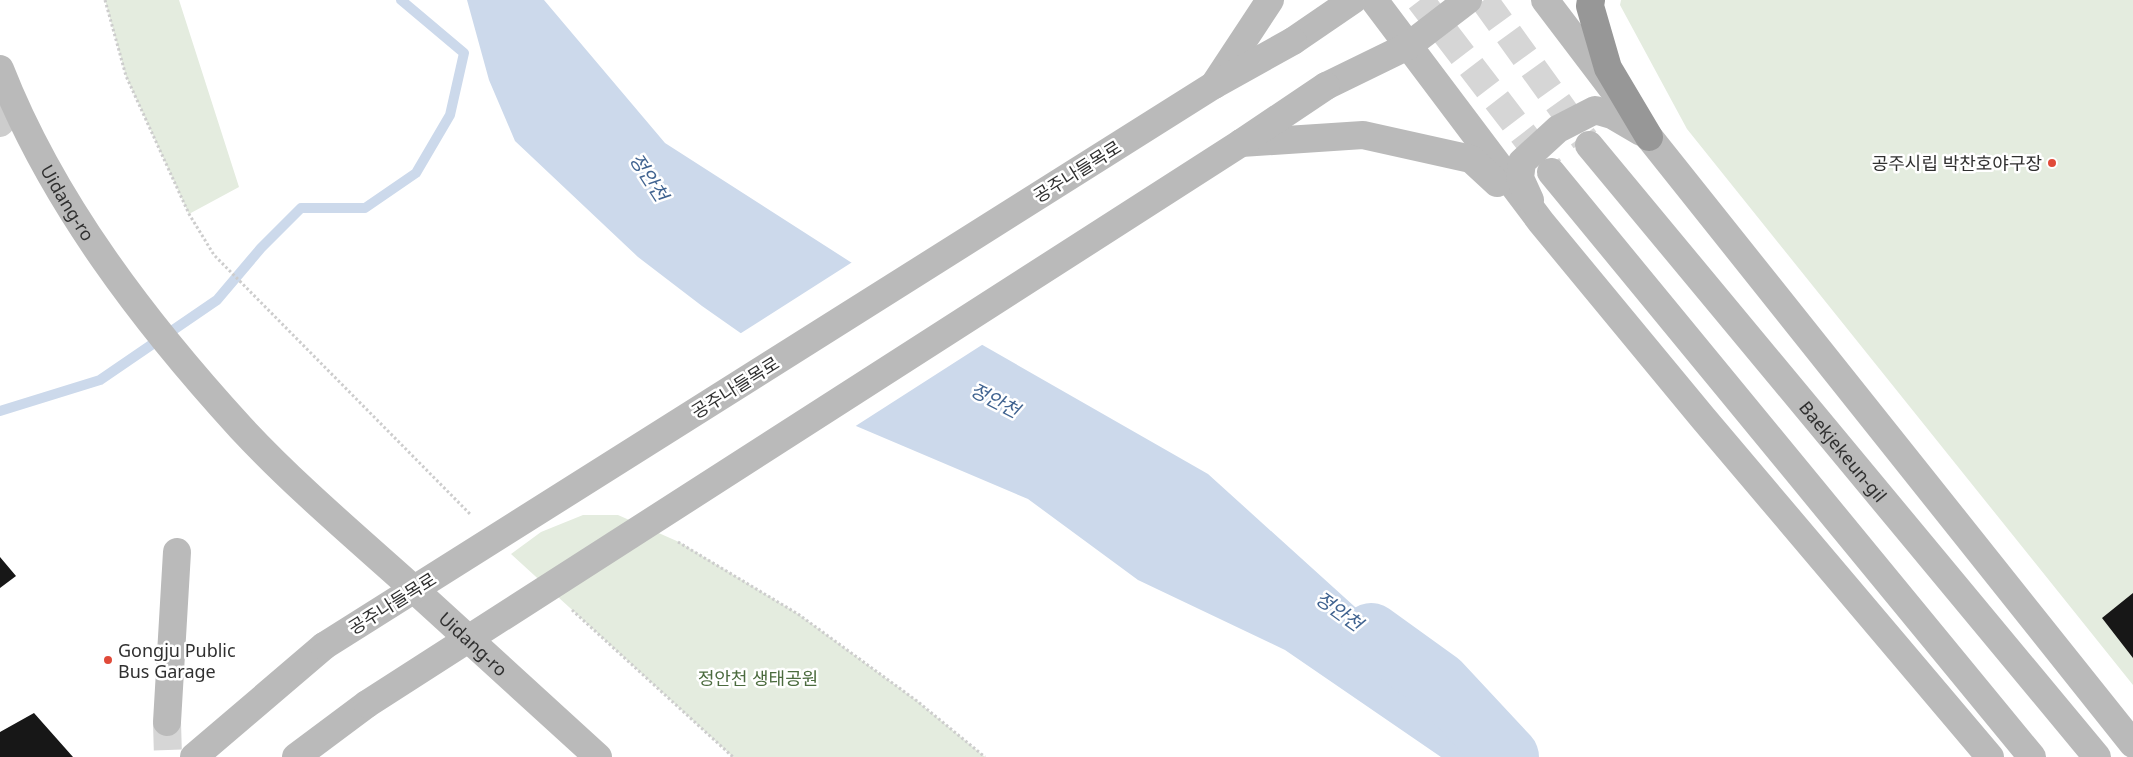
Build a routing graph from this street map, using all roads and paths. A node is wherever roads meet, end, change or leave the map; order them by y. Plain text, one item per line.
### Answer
1 (105, 0) edge
2 (1353, 0) edge
3 (1374, 0) edge
4 (1468, 0) edge
5 (1545, 0) edge
6 (1591, 0) edge
7 (1268, 4) edge
8 (1408, 46) junction
9 (0, 69) edge
10 (1214, 84) junction
11 (8, 115) edge
12 (1648, 137) junction
13 (1241, 143) junction
14 (1589, 145) tunnel mouth
15 (1552, 172) tunnel mouth
16 (1541, 222) junction
17 (284, 327) dead end
18 (670, 538) dead end
19 (177, 552) dead end
20 (167, 722) tunnel mouth
21 (2133, 744) edge
22 (194, 757) edge
23 (296, 757) edge
24 (598, 757) edge
25 (985, 757) edge
26 (1990, 757) edge
27 (2032, 757) edge
28 (2097, 757) edge

1 - 17 path
2 - 10 main road, 공주나들목로, bridge
3 - 8 main road
4 - 8 main road
5 - 12 main road
6 - 12 highway
7 - 10 main road
8 - 13 main road, bridge
8 - 16 main road
9 - 11 main road, Uidang-ro
10 - 22 main road, 공주나들목로, bridge
11 - 24 main road, Uidang-ro
12 - 16 main road
12 - 21 main road
13 - 16 main road
13 - 23 main road, bridge
14 - 28 main road, Baekjekeun-gil
15 - 27 main road
16 - 26 main road
18 - 25 path
19 - 20 main road

